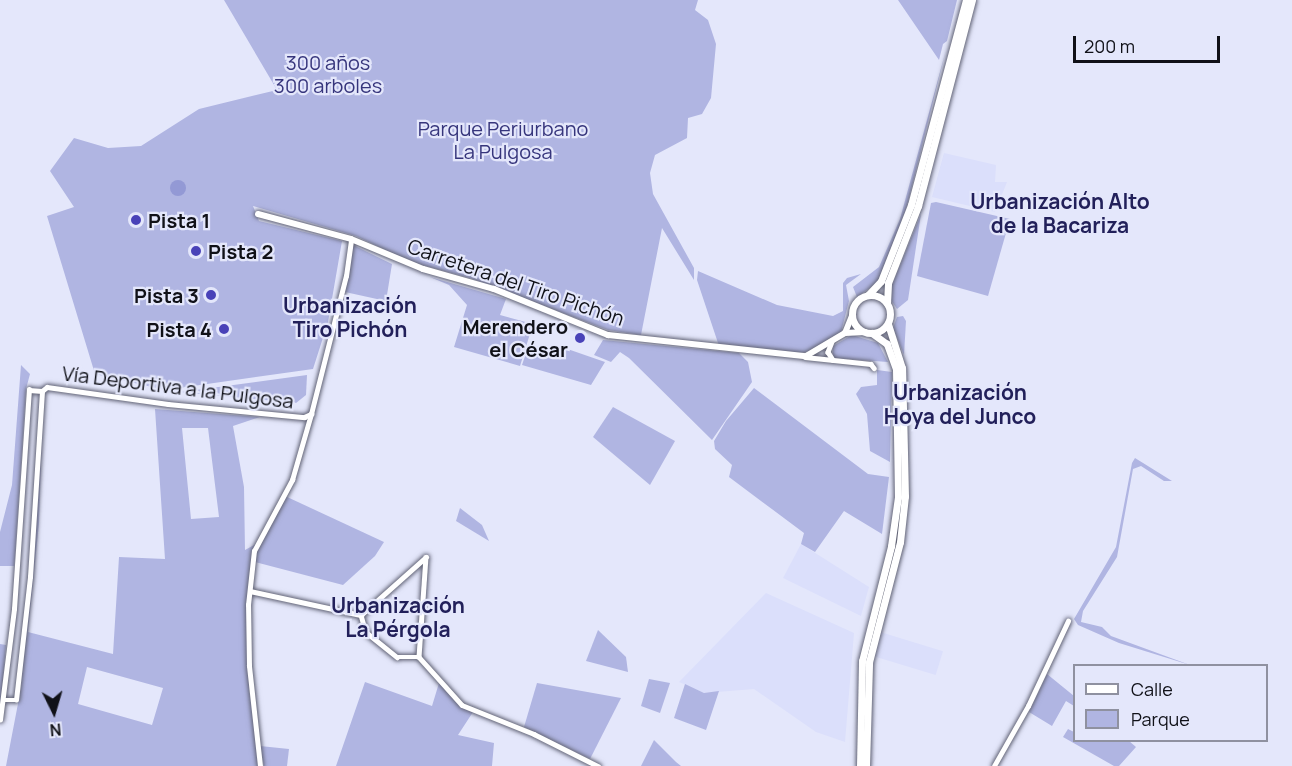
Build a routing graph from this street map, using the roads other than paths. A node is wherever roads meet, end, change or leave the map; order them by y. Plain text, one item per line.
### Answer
1 (966, 0) edge
2 (972, 0) edge
3 (258, 214) dead end
4 (351, 239) junction
5 (868, 295) junction
6 (887, 303) junction
7 (852, 316) junction
8 (888, 324) junction
9 (845, 333) junction
10 (868, 333) junction
11 (825, 351) junction
12 (803, 357) junction
13 (831, 360) junction
14 (874, 368) dead end
15 (42, 391) junction
16 (311, 414) junction
17 (250, 591) junction
18 (361, 615) junction
19 (1068, 621) dead end
20 (419, 657) junction
21 (4, 700) junction
22 (0, 720) edge
23 (260, 766) edge
24 (598, 766) edge
25 (860, 766) edge
26 (866, 766) edge
27 (994, 766) edge

1 - 5 main road
2 - 6 main road
3 - 4 street, Carretera del Tiro Pichón
4 - 12 street, Carretera del Tiro Pichón
4 - 16 street, Vía Deportiva a la Pulgosa
5 - 6 main road
5 - 7 main road
6 - 8 main road
7 - 9 street
7 - 10 main road
8 - 10 main road
8 - 26 main road
9 - 10 street
9 - 11 street
10 - 25 main road
11 - 12 street
11 - 13 street
12 - 13 street, Carretera del Tiro Pichón
13 - 14 street, Carretera del Tiro Pichón
15 - 16 street, Vía Deportiva a la Pulgosa
15 - 21 street, Vía Deportiva a la Pulgosa
15 - 21 street, Vía Deportiva a la Pulgosa
16 - 17 street
17 - 18 street
17 - 23 street
18 - 20 street
18 - 20 street
19 - 27 street
20 - 24 street
21 - 22 street, Vía Deportiva a la Pulgosa

